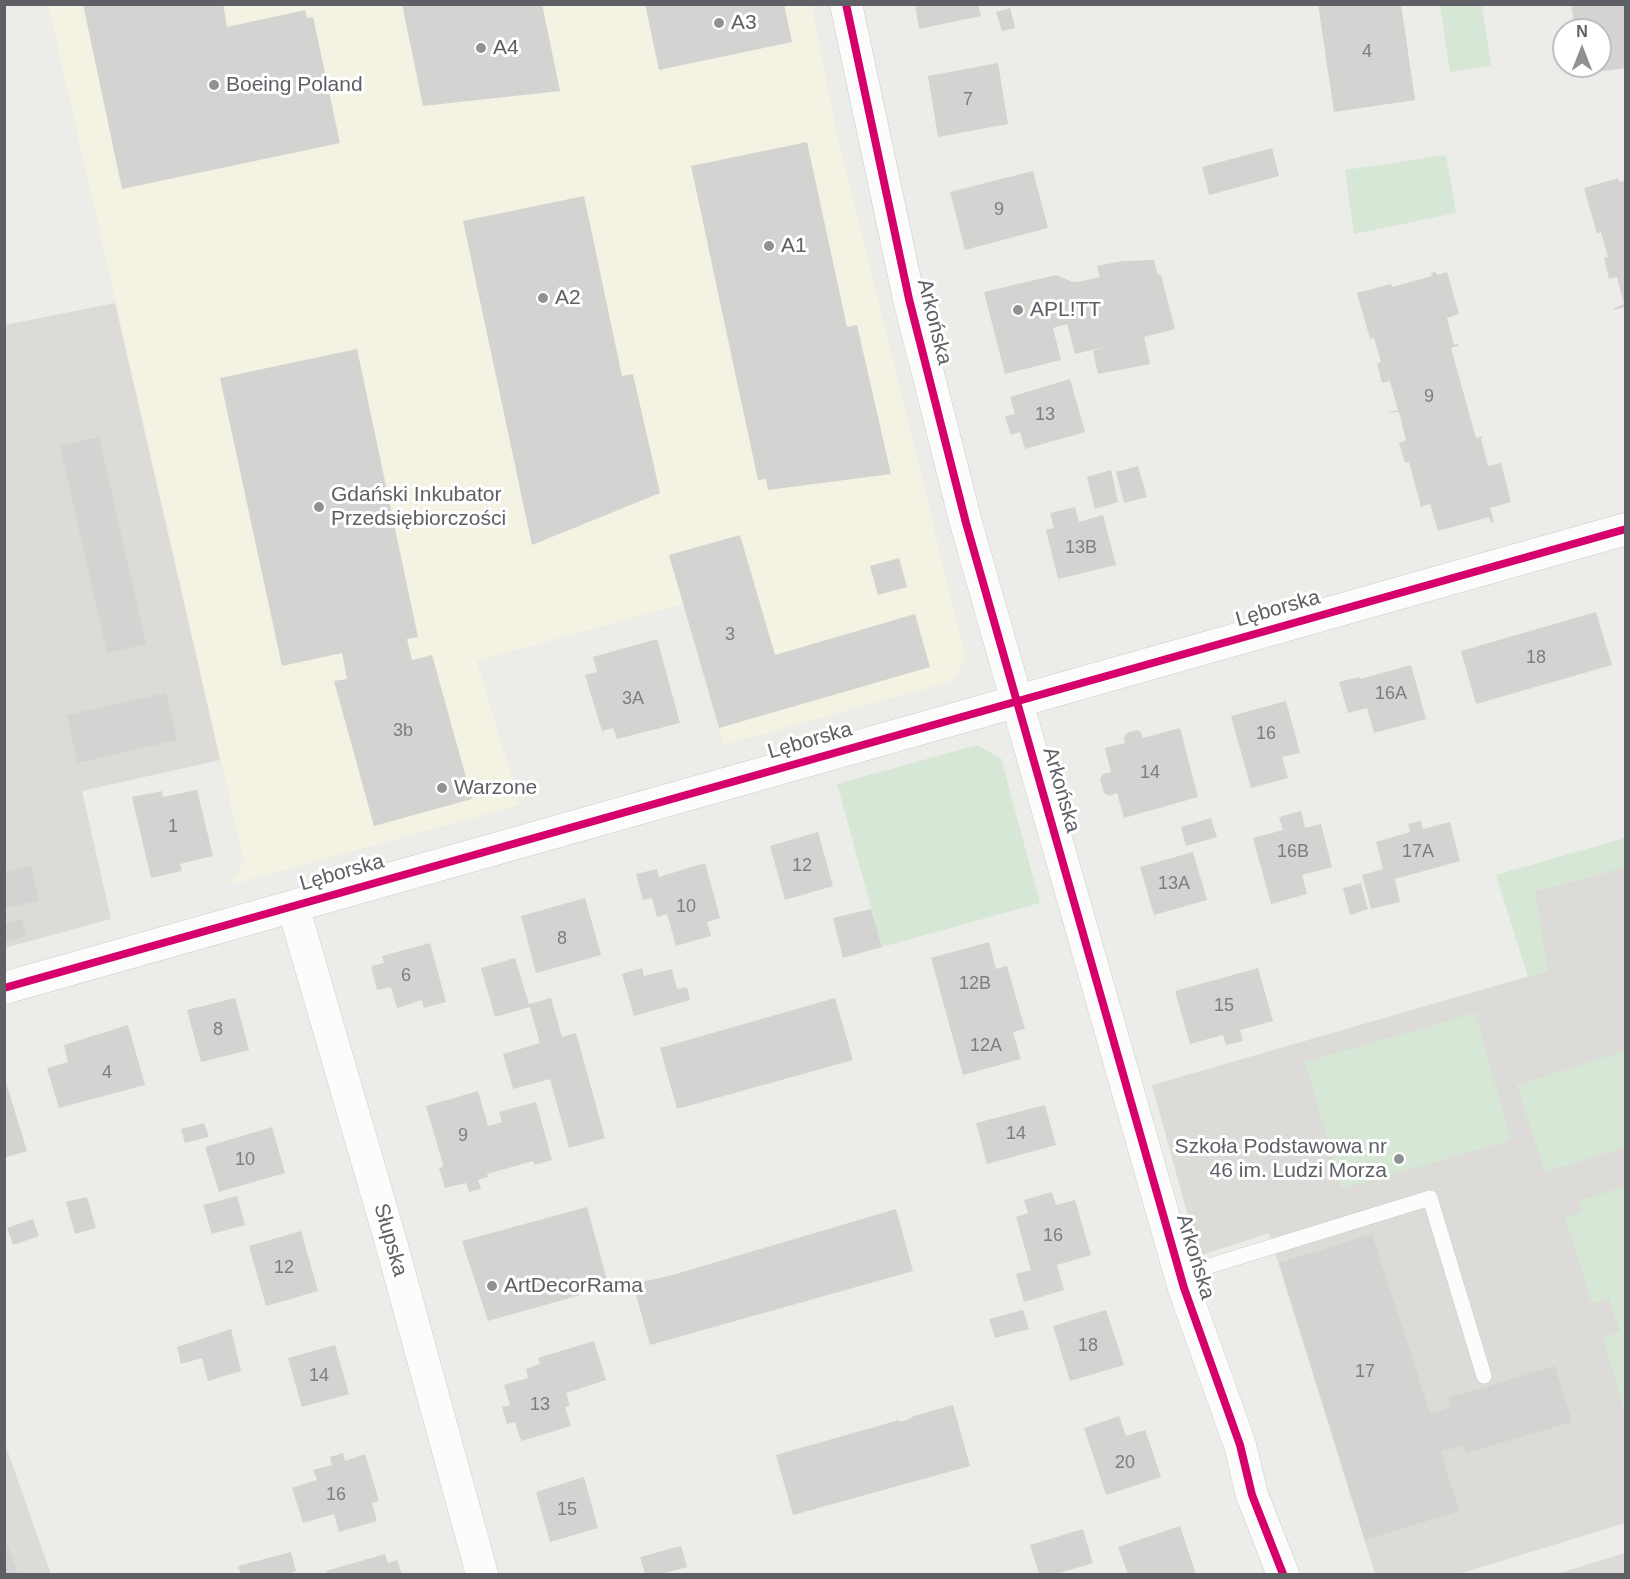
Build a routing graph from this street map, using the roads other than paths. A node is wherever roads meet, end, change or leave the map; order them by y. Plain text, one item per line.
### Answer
1 (846, 4) edge
2 (1626, 529) edge
3 (1017, 701) junction
4 (293, 906) junction
5 (4, 988) edge
6 (1180, 1275) junction
7 (1484, 1376) dead end
8 (482, 1575) edge
9 (1283, 1575) edge

1 - 3 street, Arkońska
2 - 3 street, Lęborska
3 - 4 street, Lęborska
3 - 6 street, Arkońska
4 - 5 street, Lęborska
4 - 8 street, Słupska
6 - 7 lane
6 - 9 street, Arkońska

